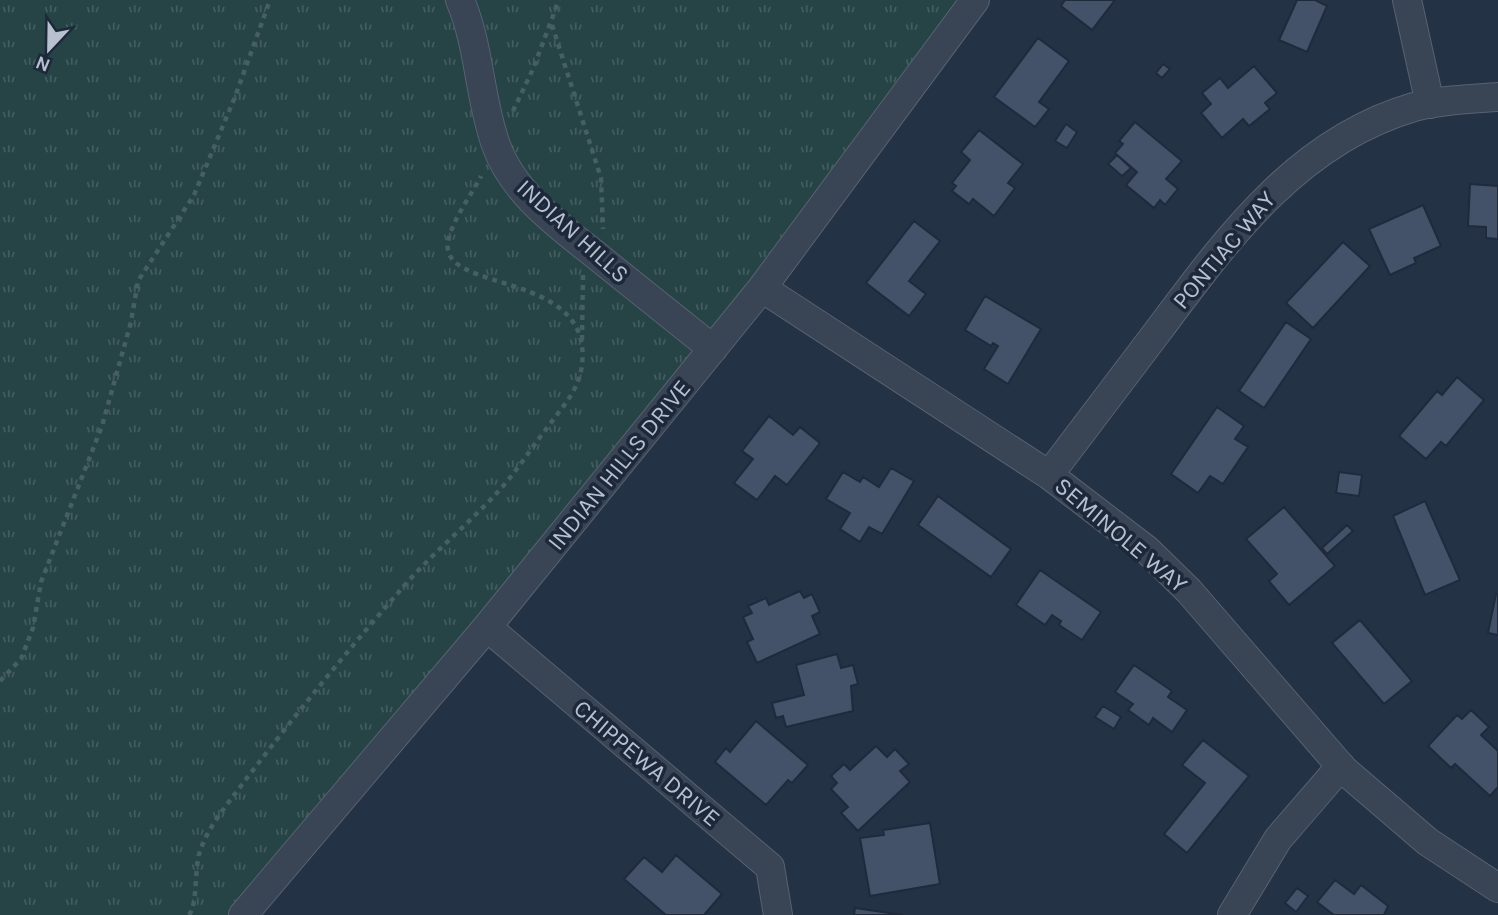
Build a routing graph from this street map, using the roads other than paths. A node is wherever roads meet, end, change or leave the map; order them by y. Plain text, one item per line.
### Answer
1 (460, 0) edge
2 (975, 0) edge
3 (1407, 0) edge
4 (1498, 97) edge
5 (1430, 104) junction
6 (762, 288) junction
7 (713, 349) junction
8 (1049, 475) junction
9 (487, 627) junction
10 (1341, 766) junction
11 (1498, 888) edge
12 (243, 915) edge
13 (778, 915) edge
14 (1232, 915) edge

1 - 7 street, INDIAN HILLS
2 - 6 street, INDIAN HILLS DRIVE
3 - 5 street
4 - 5 street, PONTIAC WAY
5 - 8 street, PONTIAC WAY
6 - 7 street, INDIAN HILLS DRIVE
6 - 8 street, SEMINOLE WAY
7 - 9 street, INDIAN HILLS DRIVE
8 - 10 street, SEMINOLE WAY
9 - 12 street, INDIAN HILLS DRIVE
9 - 13 street, CHIPPEWA DRIVE
10 - 11 street, SEMINOLE WAY
10 - 14 street

